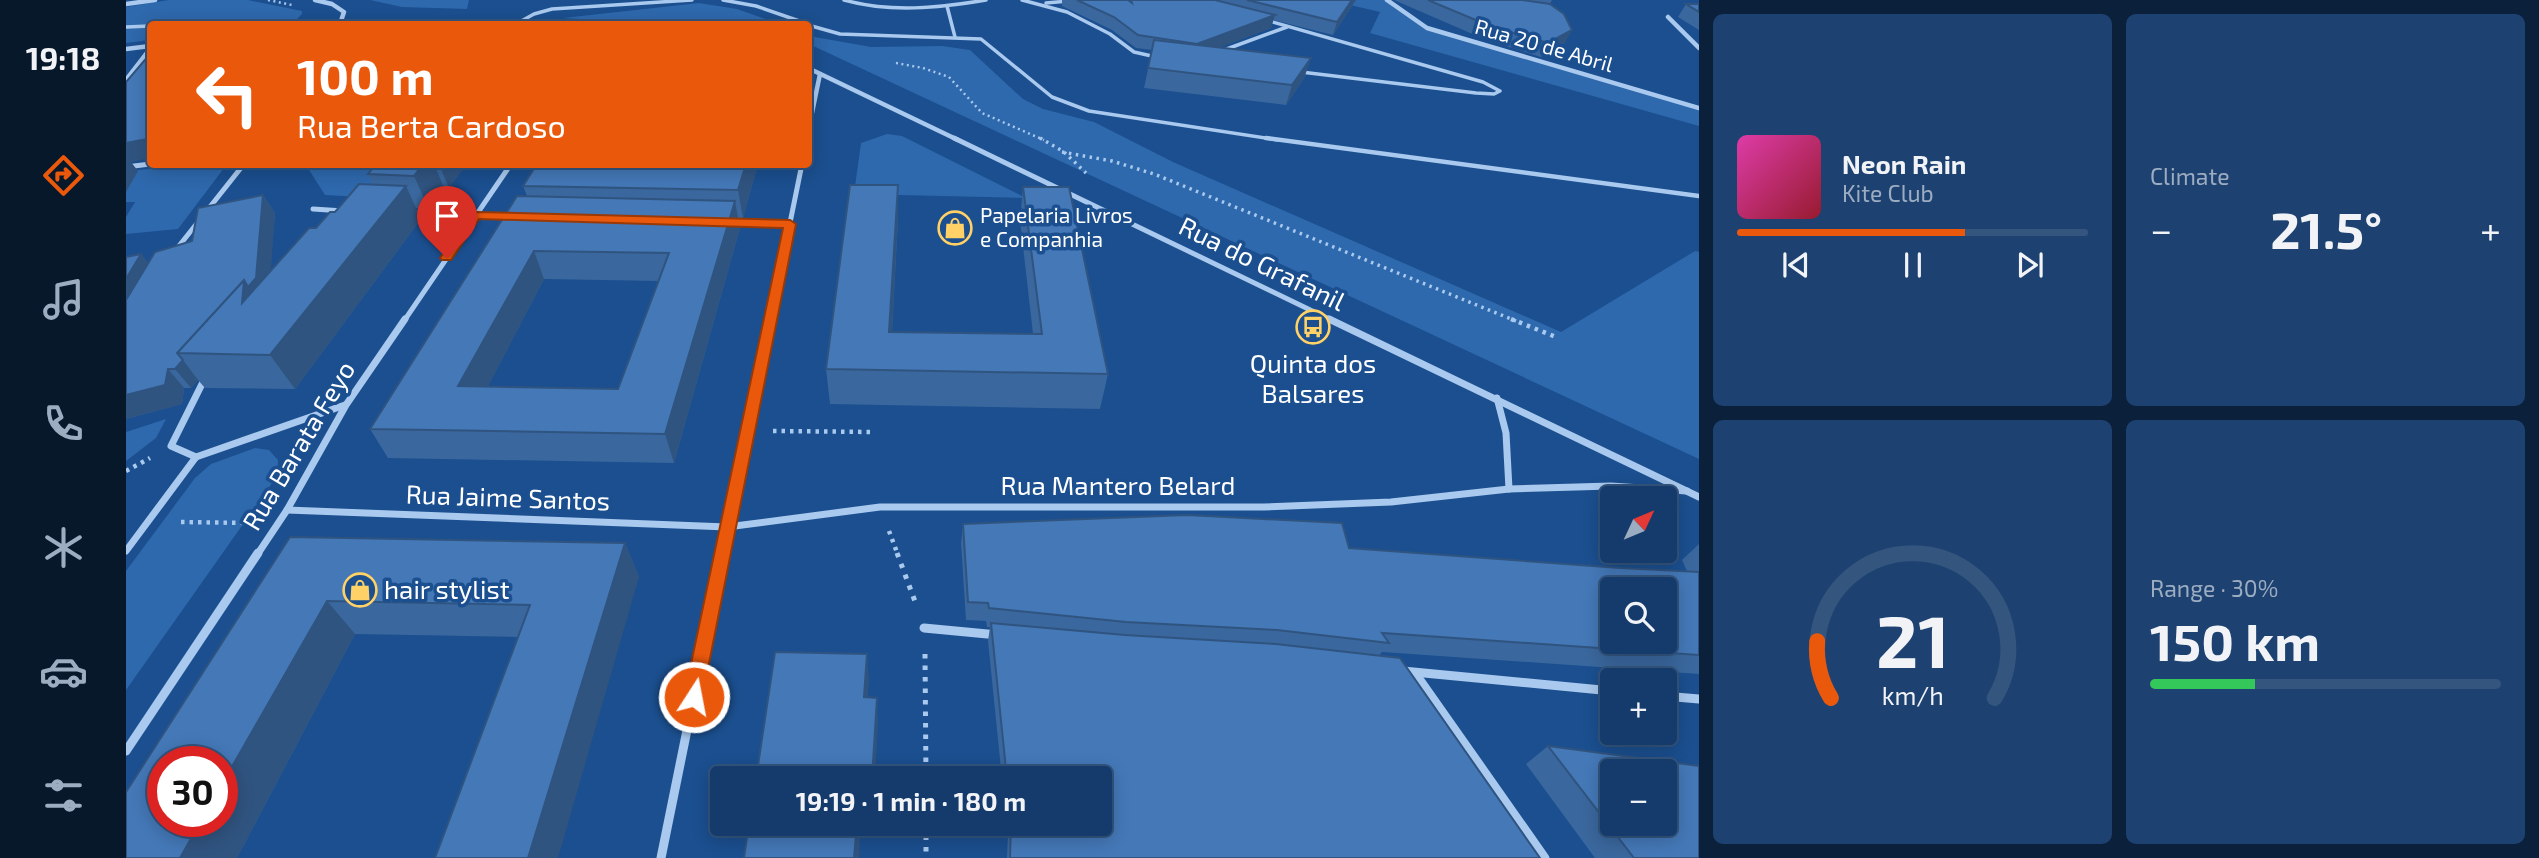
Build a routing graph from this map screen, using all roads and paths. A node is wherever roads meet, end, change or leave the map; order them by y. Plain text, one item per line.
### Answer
1 (155, 0) edge
2 (316, 0) edge
3 (692, 0) edge
4 (723, 0) edge
5 (844, 0) edge
6 (986, 0) edge
7 (1022, 0) edge
8 (1080, 0) edge
9 (1387, 0) edge
10 (627, 1) edge
11 (741, 1) edge
12 (126, 4) edge
13 (1039, 4) junction
14 (947, 6) junction
15 (1668, 17) dead end
16 (1263, 20) edge
17 (341, 21) edge
18 (521, 21) edge
19 (800, 21) edge
20 (812, 25) edge
21 (147, 26) edge
22 (126, 27) edge
23 (1287, 27) junction
24 (955, 37) junction
25 (147, 47) edge
26 (1699, 48) edge
27 (126, 49) edge
28 (147, 51) edge
29 (1217, 52) edge
30 (1164, 58) edge
31 (896, 63) dead end
32 (812, 70) edge
33 (1292, 71) edge
34 (820, 74) junction
35 (126, 80) edge
36 (1699, 108) edge
37 (812, 113) edge
38 (1062, 152) junction
39 (147, 164) edge
40 (126, 167) edge
41 (241, 168) edge
42 (508, 168) edge
43 (801, 168) edge
44 (1078, 196) junction
45 (1699, 196) edge
46 (313, 209) dead end
47 (400, 213) edge
48 (476, 215) junction
49 (524, 218) edge
50 (341, 222) edge
51 (720, 223) edge
52 (790, 224) junction
53 (169, 263) edge
54 (1556, 337) dead end
55 (207, 376) edge
56 (1497, 398) junction
57 (346, 405) junction
58 (747, 431) junction
59 (874, 432) dead end
60 (196, 457) junction
61 (1509, 489) junction
62 (1687, 491) junction
63 (1699, 497) edge
64 (288, 510) junction
65 (148, 521) junction
66 (279, 523) junction
67 (727, 527) junction
68 (126, 551) edge
69 (925, 628) dead end
70 (1008, 636) edge
71 (1388, 670) edge
72 (1415, 673) junction
73 (1600, 690) edge
74 (1677, 697) edge
75 (1699, 699) edge
76 (126, 751) edge
77 (926, 836) edge
78 (661, 858) edge
79 (926, 858) edge
80 (1545, 858) edge

1 - 12 street
2 - 17 street
3 - 10 lane
4 - 11 lane
5 - 14 lane
6 - 14 lane
7 - 13 lane
8 - 13 lane
9 - 36 street, Rua 20 de Abril
10 - 18 lane
11 - 19 lane
13 - 30 lane
14 - 24 lane
15 - 26 street
16 - 23 lane
20 - 24 lane
21 - 22 street
23 - 29 lane
23 - 33 lane
24 - 45 lane
25 - 27 street
28 - 35 street
31 - 38 path
32 - 34 street, Rua do Grafanil
34 - 37 street
34 - 44 street, Rua do Grafanil
38 - 44 path
38 - 54 path
39 - 40 street
41 - 53 street
42 - 48 street, Rua Barata Feyo
43 - 52 street
44 - 56 street, Rua do Grafanil
46 - 50 street
47 - 48 street
48 - 49 street
48 - 57 street, Rua Barata Feyo
51 - 52 street
52 - 58 street
55 - 60 street
56 - 61 street
56 - 62 street, Rua do Grafanil
57 - 60 street
57 - 64 street, Rua Barata Feyo
58 - 59 path
58 - 67 street
60 - 65 street
61 - 62 street, Rua Mantero Belard
61 - 67 street, Rua Mantero Belard
62 - 63 street, Rua do Grafanil
64 - 66 street, Rua Barata Feyo
64 - 67 street, Rua Jaime Santos
65 - 66 path
65 - 68 street
66 - 76 street, Rua Barata Feyo
67 - 78 street
69 - 70 street
71 - 72 street
72 - 73 street
72 - 80 street
74 - 75 street
77 - 79 path

